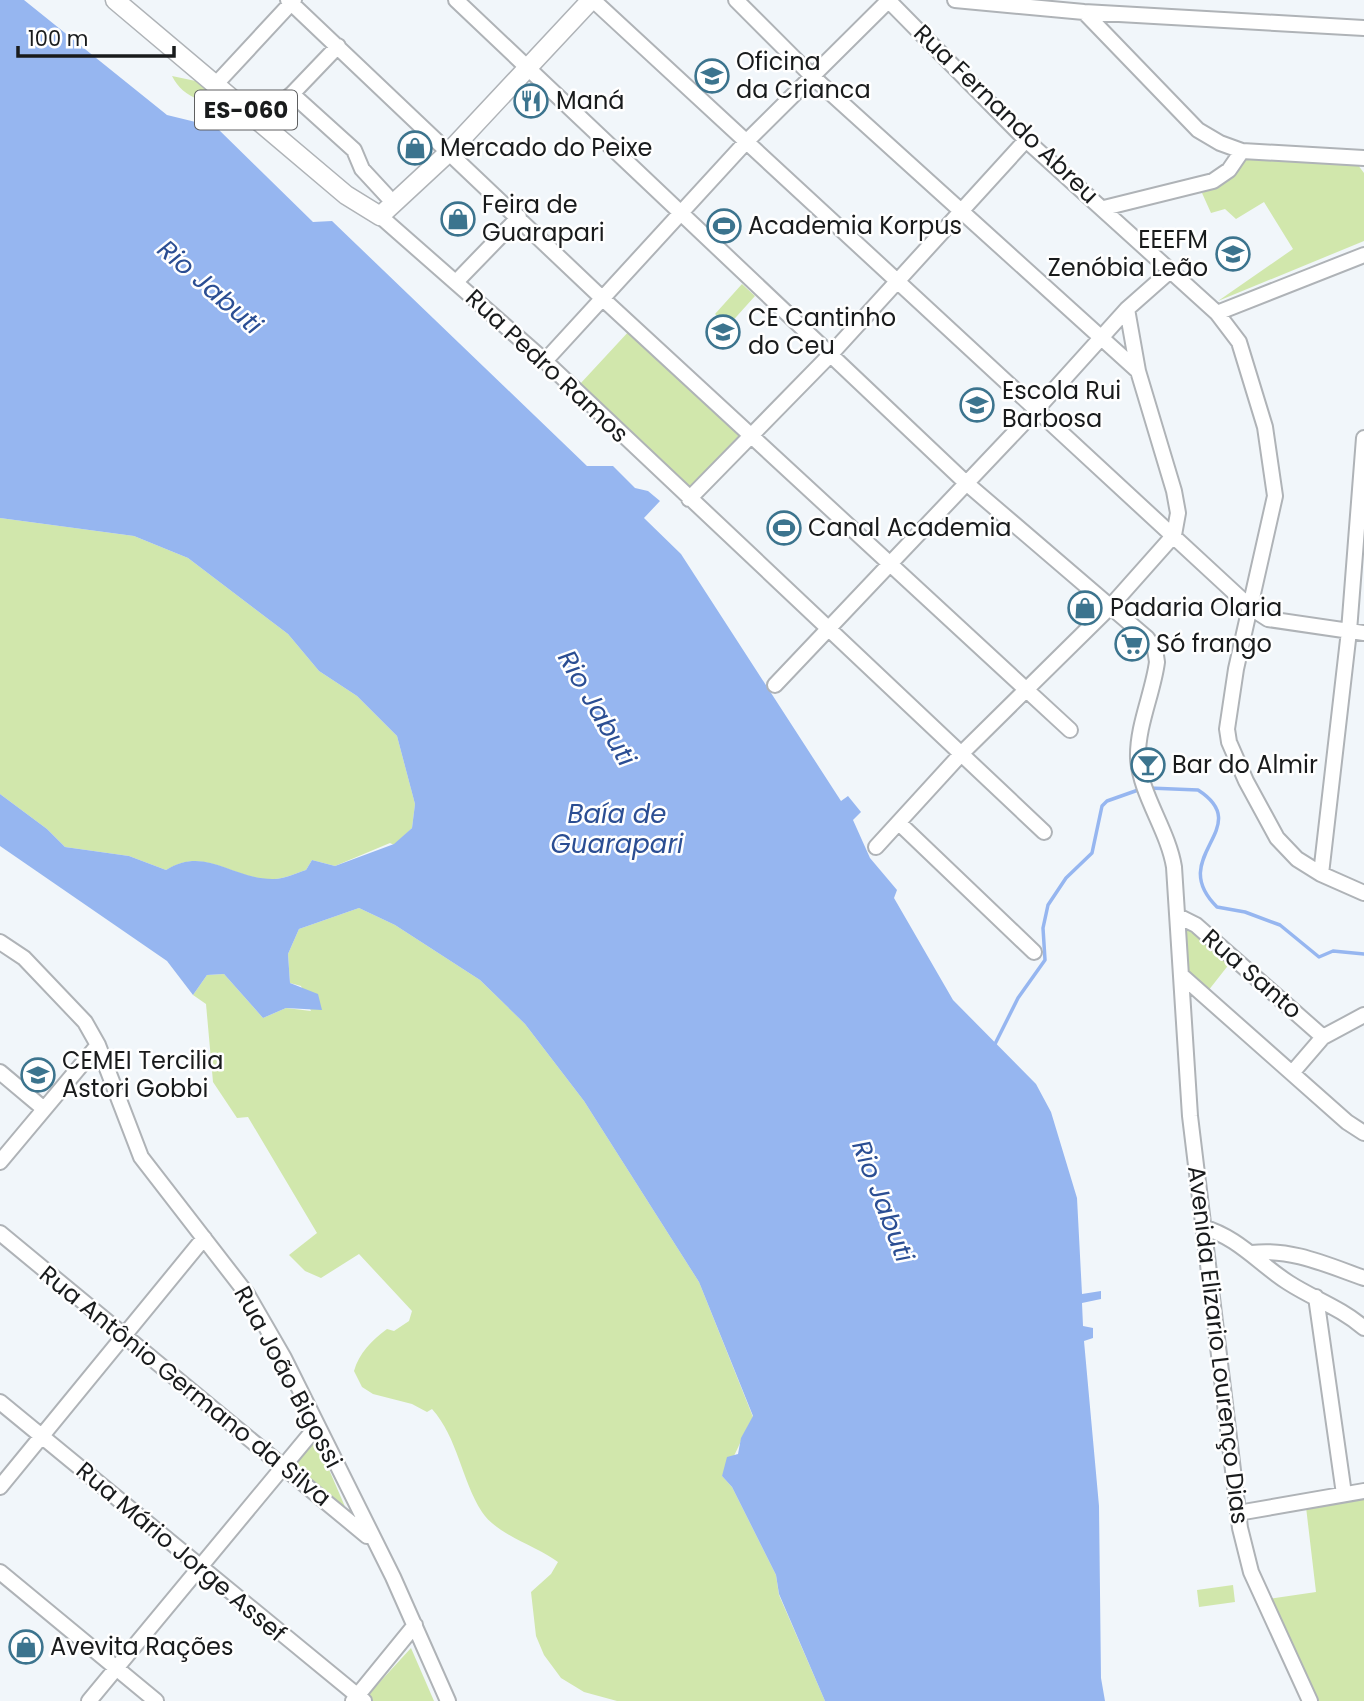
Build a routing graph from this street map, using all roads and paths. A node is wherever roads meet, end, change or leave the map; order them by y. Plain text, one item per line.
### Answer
1 (116, 0) edge
2 (456, 0) edge
3 (592, 0) edge
4 (736, 0) edge
5 (888, 0) edge
6 (955, 0) edge
7 (291, 1) edge
8 (1068, 5) edge
9 (1084, 12) junction
10 (1364, 28) edge
11 (338, 46) junction
12 (529, 66) junction
13 (813, 77) junction
14 (216, 84) junction
15 (292, 94) junction
16 (260, 121) junction
17 (1026, 140) junction
18 (745, 144) junction
19 (1242, 151) junction
20 (449, 152) junction
21 (1364, 158) edge
22 (387, 196) dead end
23 (1104, 208) junction
24 (681, 211) junction
25 (960, 211) junction
26 (380, 216) junction
27 (519, 217) junction
28 (1364, 255) edge
29 (1170, 271) junction
30 (456, 282) junction
31 (898, 282) junction
32 (603, 299) junction
33 (1128, 309) junction
34 (1217, 313) junction
35 (1102, 338) junction
36 (831, 354) junction
37 (544, 361) junction
38 (1138, 371) junction
39 (1035, 411) junction
40 (751, 434) junction
41 (1364, 438) edge
42 (965, 482) junction
43 (689, 499) junction
44 (1174, 535) junction
45 (891, 563) junction
46 (1110, 607) junction
47 (1251, 608) junction
48 (827, 629) junction
49 (1349, 631) junction
50 (1364, 633) edge
51 (775, 685) dead end
52 (1027, 689) junction
53 (1070, 730) dead end
54 (962, 753) junction
55 (899, 823) junction
56 (1044, 832) dead end
57 (876, 847) dead end
58 (1321, 874) junction
59 (1364, 893) edge
60 (1178, 916) junction
61 (0, 942) edge
62 (1034, 952) dead end
63 (1181, 975) junction
64 (1364, 1014) edge
65 (1323, 1037) junction
66 (98, 1045) junction
67 (0, 1072) edge
68 (1292, 1073) junction
69 (44, 1110) junction
70 (1364, 1133) edge
71 (0, 1162) edge
72 (1202, 1227) junction
73 (0, 1234) edge
74 (204, 1238) junction
75 (1252, 1253) junction
76 (1364, 1278) edge
77 (1316, 1297) junction
78 (1364, 1328) edge
79 (124, 1336) junction
80 (0, 1402) edge
81 (317, 1426) junction
82 (42, 1436) junction
83 (283, 1467) junction
84 (0, 1487) edge
85 (1364, 1491) edge
86 (1344, 1494) junction
87 (1238, 1513) junction
88 (371, 1539) junction
89 (200, 1569) junction
90 (0, 1572) edge
91 (415, 1625) junction
92 (116, 1668) junction
93 (358, 1699) edge
94 (89, 1701) edge
95 (156, 1701) edge
96 (448, 1701) edge
97 (1310, 1701) edge

1 - 14 main road, Rua Pedro Ramos / ES-060
2 - 12 street
3 - 12 main road
3 - 18 street
4 - 13 street
5 - 13 street
5 - 17 street, Rua Fernando Abreu
6 - 8 street
7 - 11 street
7 - 14 street
8 - 9 street
9 - 10 street
9 - 19 street
11 - 15 street
11 - 20 street
12 - 20 main road
12 - 24 street
13 - 18 street
13 - 25 street
14 - 16 main road, Rua Pedro Ramos / ES-060
15 - 16 street
15 - 22 street
16 - 26 main road, Rua Pedro Ramos / ES-060
17 - 23 street, Rua Fernando Abreu
17 - 25 street
18 - 24 street
18 - 31 street
19 - 21 street
19 - 23 street
20 - 26 main road
20 - 27 street
23 - 29 street, Rua Fernando Abreu
24 - 32 street
24 - 36 street
25 - 31 street
25 - 35 street
26 - 30 street, Rua Pedro Ramos
27 - 30 street
27 - 32 street
28 - 34 street
29 - 33 street
29 - 34 street, Rua Fernando Abreu
30 - 37 street, Rua Pedro Ramos
31 - 36 street
31 - 39 street
32 - 37 street
32 - 40 street
33 - 35 street
33 - 38 street
34 - 47 street, Rua Fernando Abreu
35 - 38 street
35 - 39 street
36 - 40 street
36 - 42 street
37 - 43 street, Rua Pedro Ramos
38 - 44 street
39 - 42 street
39 - 44 street
40 - 43 street
40 - 45 street
41 - 49 street
42 - 45 street
42 - 46 street
43 - 48 street, Rua Pedro Ramos
44 - 46 street
44 - 47 street
45 - 48 street
45 - 52 street
46 - 52 street
46 - 60 street, Avenida Elizario Lourenço Dias
47 - 49 street
47 - 58 street, Rua Fernando Abreu
48 - 51 street
48 - 54 street, Rua Pedro Ramos
49 - 50 street
49 - 58 street
52 - 53 street
52 - 54 street
54 - 55 street
54 - 56 street, Rua Pedro Ramos
55 - 57 street
55 - 62 street
58 - 59 street, Rua Fernando Abreu
60 - 63 street, Avenida Elizario Lourenço Dias
60 - 65 street, Rua Santo
61 - 66 street, Rua João Bigossi
63 - 68 street
63 - 72 street, Avenida Elizario Lourenço Dias
64 - 65 street
65 - 68 street
66 - 69 street
66 - 74 street, Rua João Bigossi
67 - 69 street
68 - 70 street
69 - 71 street
72 - 75 street
72 - 87 street, Avenida Elizario Lourenço Dias
73 - 79 street, Rua Antônio Germano da Silva
74 - 79 street
74 - 81 street, Rua João Bigossi
75 - 76 street
75 - 77 street
77 - 78 street
77 - 86 street
79 - 82 street
79 - 83 street, Rua Antônio Germano da Silva
80 - 82 street, Rua Mário Jorge Assef
81 - 83 street
81 - 88 street, Rua João Bigossi
82 - 84 street
82 - 89 street, Rua Mário Jorge Assef
83 - 88 street, Rua Antônio Germano da Silva
83 - 89 street
85 - 86 street
86 - 87 street
87 - 97 street, Avenida Elizario Lourenço Dias
88 - 91 street, Rua João Bigossi
89 - 92 street
89 - 93 street, Rua Mário Jorge Assef
90 - 92 street
91 - 93 street
91 - 96 street, Rua João Bigossi
92 - 94 street
92 - 95 street

